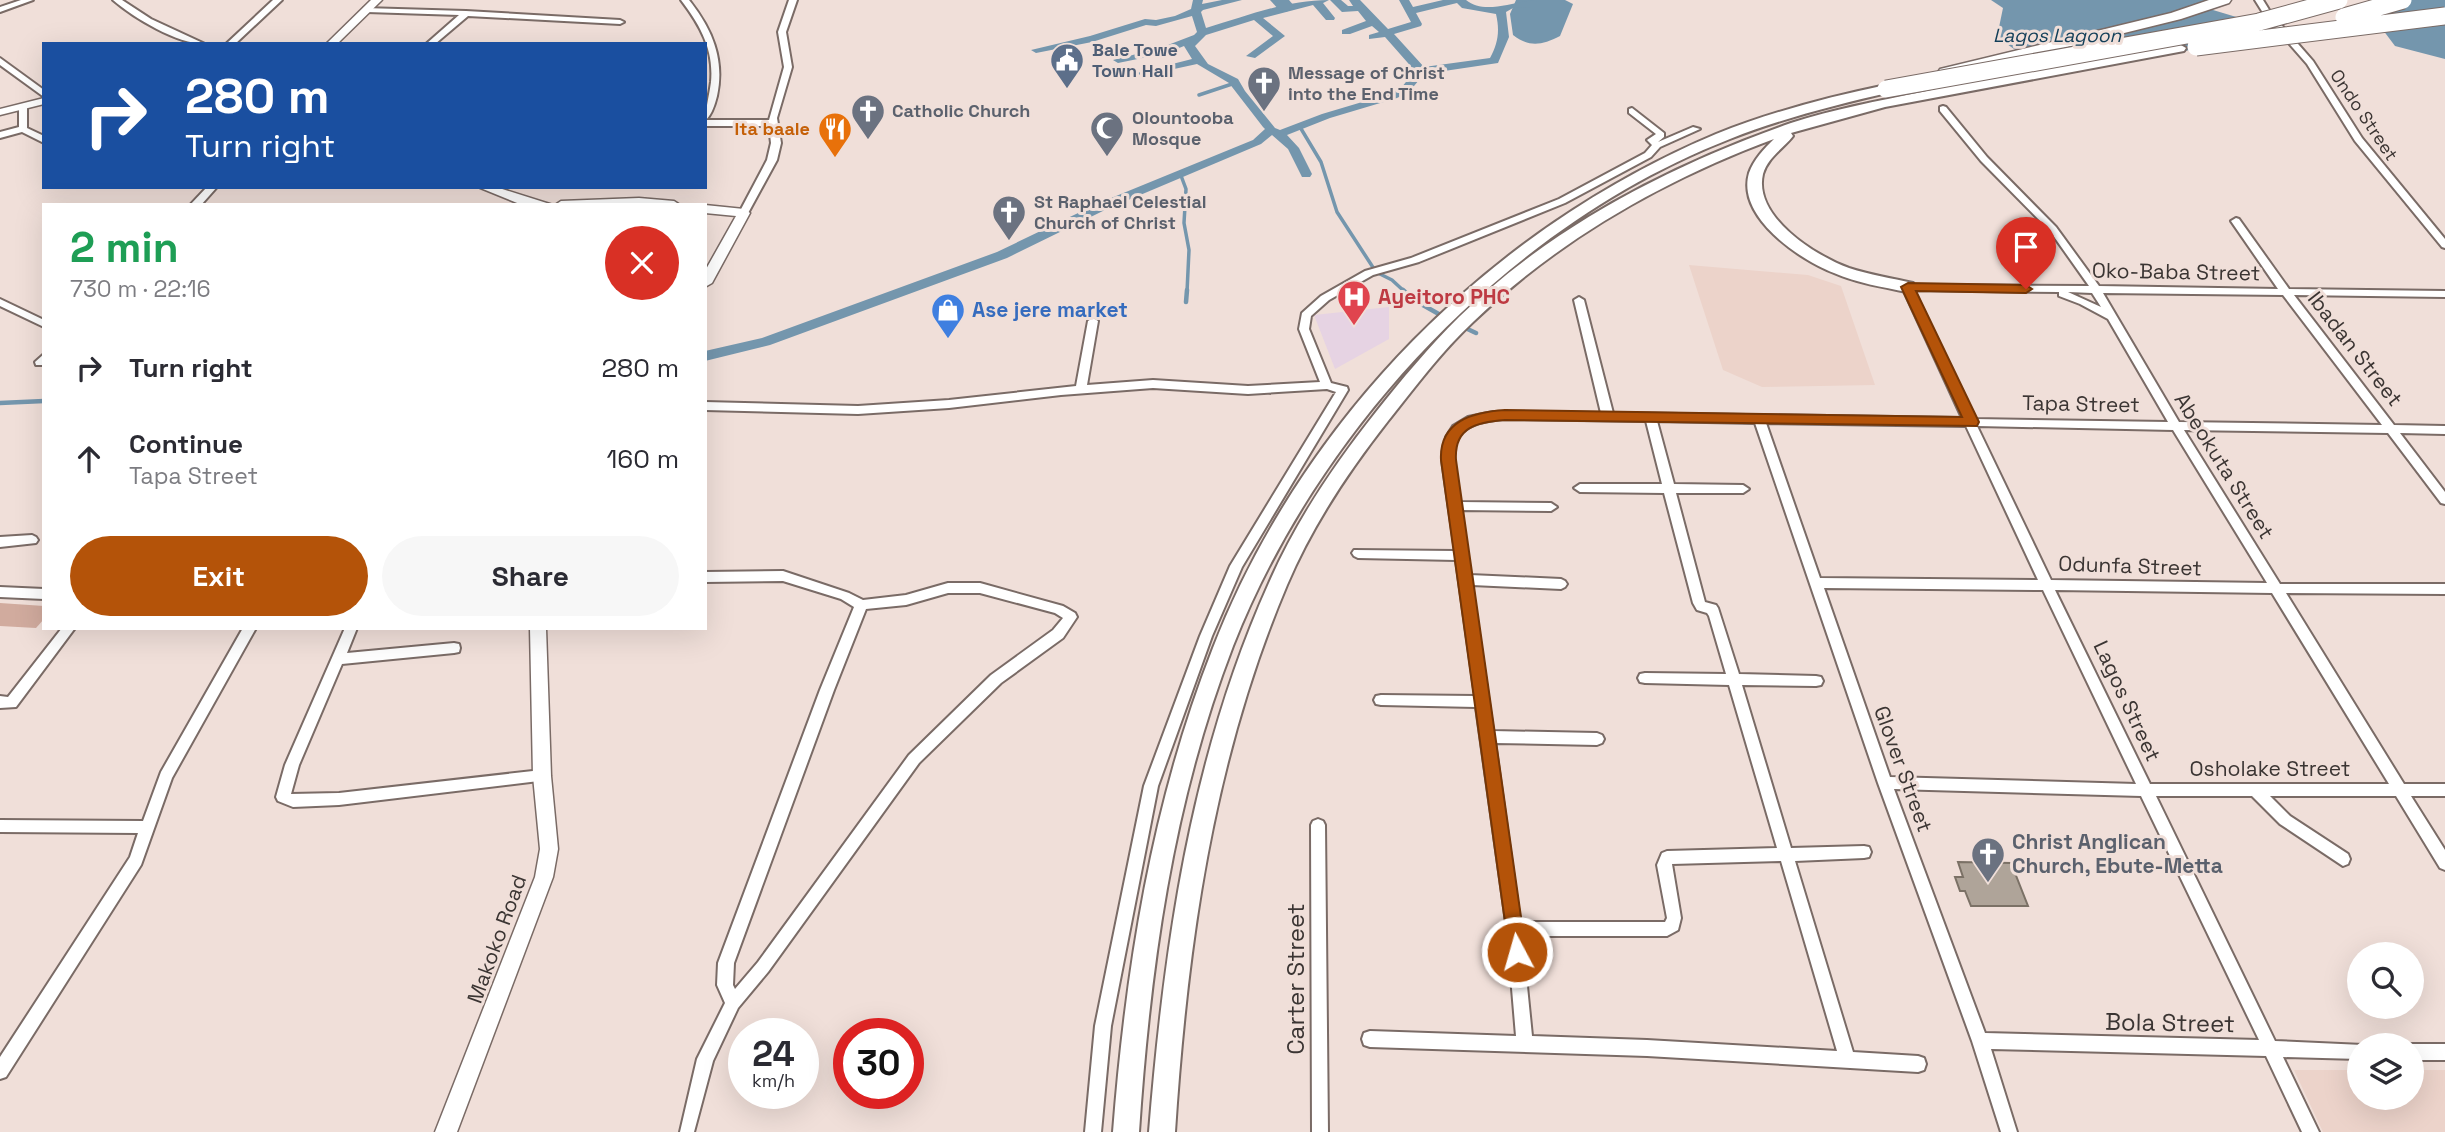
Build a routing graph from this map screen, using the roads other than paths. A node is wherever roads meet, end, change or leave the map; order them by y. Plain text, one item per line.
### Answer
1 (29, 0) edge
2 (117, 0) edge
3 (278, 0) edge
4 (377, 0) edge
5 (685, 0) edge
6 (793, 0) edge
7 (2224, 0) edge
8 (2259, 0) edge
9 (2339, 0) edge
10 (2403, 0) edge
11 (0, 10) edge
12 (367, 10) junction
13 (466, 13) junction
14 (2445, 16) edge
15 (620, 22) dead end
16 (196, 42) edge
17 (232, 42) edge
18 (333, 42) edge
19 (432, 42) edge
20 (2179, 48) junction
21 (0, 61) edge
22 (1886, 89) junction
23 (42, 92) edge
24 (42, 102) edge
25 (23, 107) junction
26 (1943, 109) dead end
27 (1632, 111) dead end
28 (0, 112) edge
29 (707, 114) edge
30 (1828, 116) junction
31 (707, 120) edge
32 (773, 123) junction
33 (23, 129) junction
34 (1696, 129) dead end
35 (0, 135) edge
36 (42, 139) edge
37 (1657, 145) junction
38 (208, 189) edge
39 (489, 189) edge
40 (197, 203) edge
41 (534, 203) edge
42 (613, 203) edge
43 (651, 203) edge
44 (707, 209) edge
45 (744, 213) junction
46 (2236, 220) dead end
47 (2445, 245) edge
48 (711, 262) edge
49 (1908, 287) junction
50 (2049, 290) junction
51 (2095, 291) junction
52 (2286, 292) junction
53 (2445, 294) edge
54 (1579, 300) dead end
55 (0, 302) edge
56 (2113, 318) junction
57 (1093, 321) dead end
58 (42, 323) edge
59 (1423, 351) junction
60 (1327, 385) junction
61 (1081, 389) junction
62 (707, 406) edge
63 (1608, 417) junction
64 (1650, 417) junction
65 (1759, 419) junction
66 (1972, 422) junction
67 (2175, 424) junction
68 (2393, 430) junction
69 (2445, 430) edge
70 (1668, 487) junction
71 (1580, 488) dead end
72 (1743, 489) dead end
73 (2445, 500) edge
74 (1455, 506) junction
75 (1552, 507) dead end
76 (32, 540) dead end
77 (0, 541) edge
78 (1358, 553) dead end
79 (1462, 556) junction
80 (707, 578) edge
81 (1465, 580) junction
82 (1815, 583) junction
83 (2047, 583) junction
84 (1561, 584) dead end
85 (2445, 589) edge
86 (2277, 590) junction
87 (0, 592) edge
88 (42, 594) edge
89 (862, 605) junction
90 (67, 630) edge
91 (249, 630) edge
92 (350, 630) edge
93 (538, 630) edge
94 (454, 648) dead end
95 (340, 659) junction
96 (1645, 678) dead end
97 (1732, 680) junction
98 (1816, 681) dead end
99 (1381, 700) dead end
100 (0, 702) edge
101 (1482, 702) junction
102 (1487, 737) junction
103 (1597, 739) dead end
104 (542, 776) junction
105 (1885, 783) junction
106 (2254, 789) junction
107 (2146, 790) junction
108 (2402, 790) junction
109 (2445, 790) edge
110 (1318, 825) dead end
111 (0, 826) edge
112 (147, 827) junction
113 (1864, 852) dead end
114 (1788, 855) junction
115 (2343, 859) dead end
116 (2445, 863) edge
117 (1514, 929) junction
118 (733, 1003) junction
119 (1370, 1039) dead end
120 (1980, 1041) junction
121 (1525, 1044) junction
122 (2273, 1049) junction
123 (2347, 1051) edge
124 (2424, 1052) edge
125 (2445, 1052) edge
126 (1848, 1061) junction
127 (1918, 1063) dead end
128 (0, 1071) edge
129 (687, 1130) dead end
130 (446, 1132) edge
131 (1093, 1132) edge
132 (1126, 1132) edge
133 (1162, 1132) edge
134 (1320, 1132) edge
135 (2009, 1132) edge
136 (2311, 1132) edge

1 - 11 street
2 - 16 street
3 - 17 street
4 - 12 street
5 - 29 street
6 - 32 street
7 - 22 highway, bridge
8 - 47 street, Ondo Street
9 - 22 highway, bridge
10 - 20 highway, bridge
12 - 13 street
12 - 18 street
13 - 15 street
13 - 19 street
14 - 20 highway, bridge
20 - 30 main road
21 - 23 street
22 - 59 main road
24 - 25 street
25 - 28 street
25 - 33 street
26 - 51 street, Abeokuta Street
27 - 37 street
30 - 49 main road
30 - 59 main road
31 - 32 street
32 - 45 street
33 - 35 street
33 - 36 street
34 - 37 street
37 - 60 street
38 - 40 street
39 - 41 street
42 - 43 street
44 - 45 street
45 - 48 street
46 - 52 street, Ibadan Street
49 - 50 street, Oko-Baba Street
49 - 66 street, Lagos Street
50 - 51 street, Oko-Baba Street
50 - 56 street
51 - 52 street, Oko-Baba Street
51 - 56 street, Abeokuta Street
52 - 53 street, Oko-Baba Street
52 - 68 street, Ibadan Street
54 - 63 street
55 - 58 street
56 - 67 street, Abeokuta Street
57 - 61 street
59 - 132 main road
59 - 133 main road
60 - 61 street
60 - 131 street
61 - 62 street
63 - 64 street, Tapa Street
63 - 74 street, Tapa Street
64 - 65 street, Tapa Street
64 - 70 street
65 - 66 street, Tapa Street
65 - 82 street, Glover Street
66 - 67 street, Tapa Street
66 - 83 street, Lagos Street
67 - 68 street, Tapa Street
67 - 86 street, Abeokuta Street
68 - 69 street, Tapa Street
68 - 73 street, Ibadan Street
70 - 71 street
70 - 72 street
70 - 97 street
74 - 75 street
74 - 79 street
76 - 77 street
78 - 79 street
79 - 81 street
80 - 89 street
81 - 84 street
81 - 101 street
82 - 83 street, Odunfa Street
82 - 105 street, Glover Street
83 - 86 street, Odunfa Street
83 - 107 street, Lagos Street
85 - 86 street, Odunfa Street
86 - 108 street, Abeokuta Street
87 - 88 street
89 - 118 street
89 - 118 street
90 - 100 street
91 - 112 street
92 - 95 street
93 - 104 street, Makoko Road
94 - 95 street
95 - 104 street
96 - 97 street
97 - 98 street
97 - 114 street
99 - 101 street
101 - 102 street
102 - 103 street
102 - 117 street
104 - 130 street, Makoko Road
105 - 107 street, Osholake Street
105 - 120 street, Glover Street
106 - 107 street, Osholake Street
106 - 108 street, Osholake Street
106 - 115 street
107 - 122 street, Lagos Street
108 - 109 street, Osholake Street
108 - 116 street, Abeokuta Street
110 - 134 street, Carter Street
111 - 112 street
112 - 128 street
113 - 114 street
114 - 117 street
114 - 126 street
117 - 121 street
118 - 129 street
119 - 121 street
120 - 122 street, Bola Street
120 - 135 street, Glover Street
121 - 126 street
122 - 123 street, Bola Street
122 - 136 street, Lagos Street
124 - 125 street
126 - 127 street

